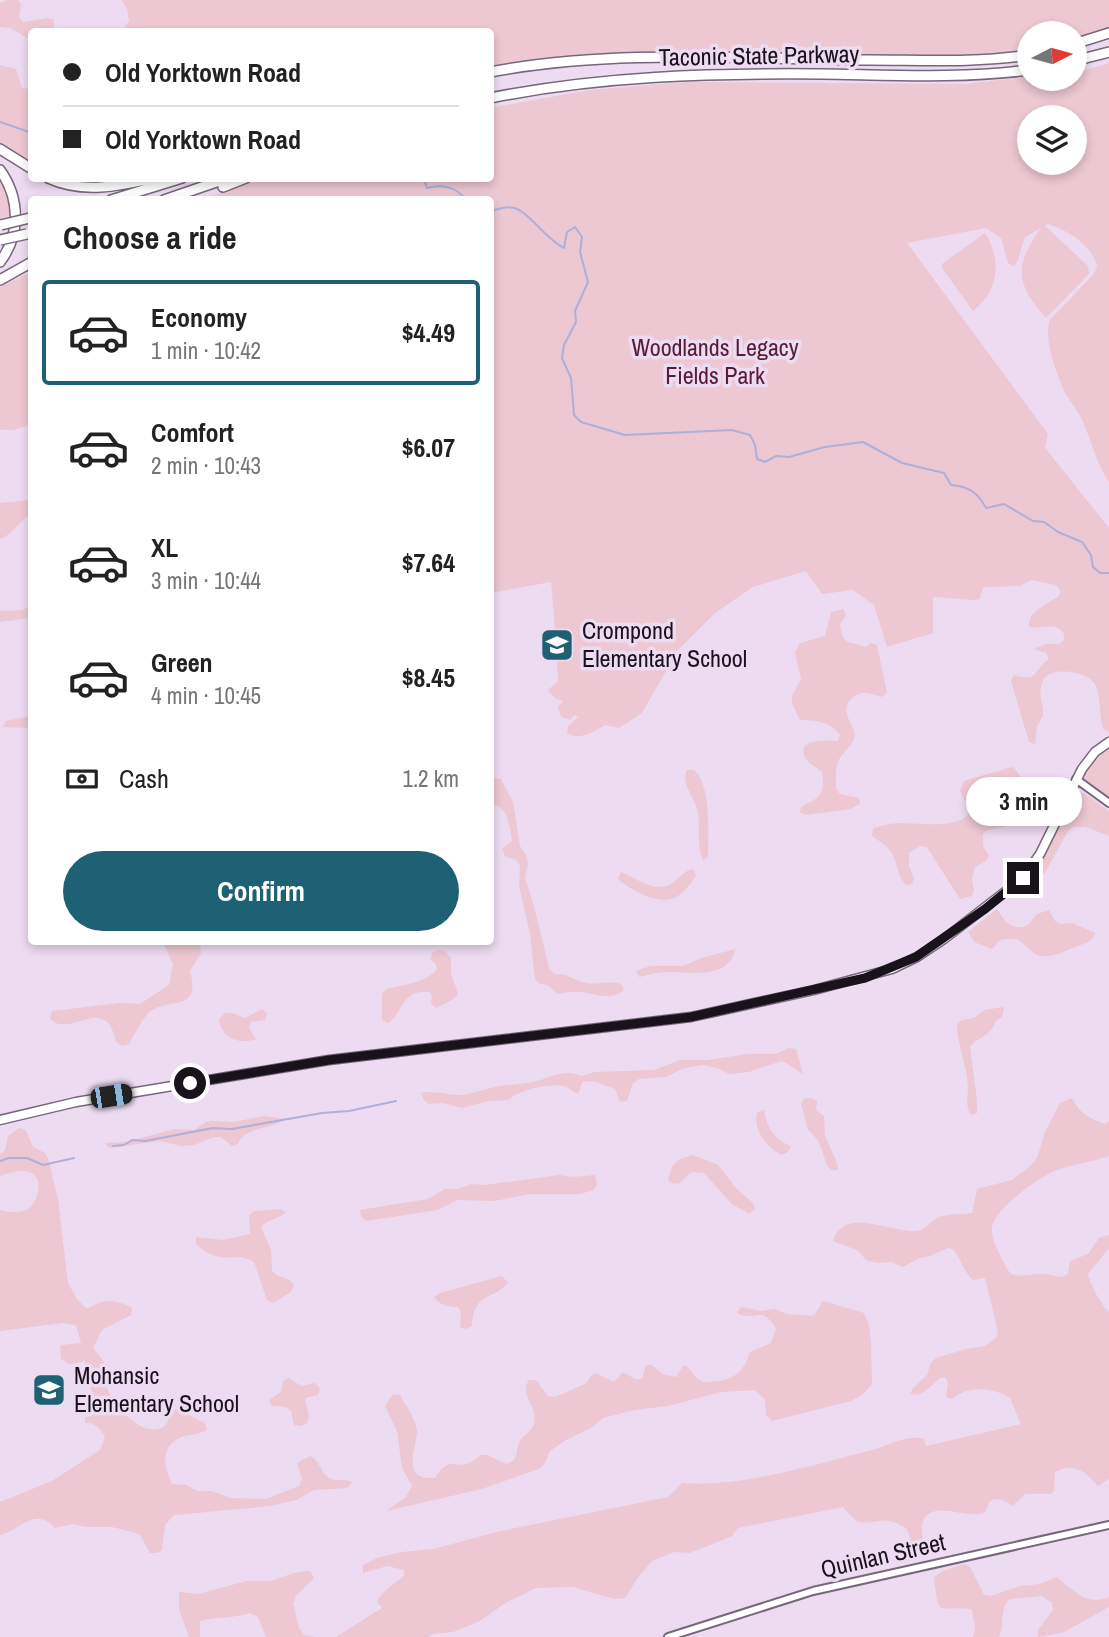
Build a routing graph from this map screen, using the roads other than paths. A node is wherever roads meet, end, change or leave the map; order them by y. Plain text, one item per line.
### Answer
1 (1109, 33) edge
2 (1087, 40) edge
3 (1109, 51) edge
4 (1017, 56) edge
5 (1087, 57) edge
6 (494, 71) edge
7 (1017, 71) edge
8 (494, 98) edge
9 (0, 149) edge
10 (28, 166) edge
11 (0, 170) edge
12 (59, 182) edge
13 (128, 182) edge
14 (169, 182) edge
15 (216, 182) edge
16 (235, 182) edge
17 (124, 196) edge
18 (176, 196) edge
19 (196, 196) edge
20 (28, 219) edge
21 (1, 225) edge
22 (28, 233) edge
23 (0, 240) edge
24 (0, 262) edge
25 (28, 264) edge
26 (0, 280) edge
27 (1109, 742) edge
28 (1076, 779) junction
29 (1109, 803) edge
30 (0, 1120) edge
31 (1109, 1525) edge
32 (668, 1637) edge

1 - 2 highway
3 - 5 highway
4 - 6 highway, Taconic State Parkway
7 - 8 highway, Taconic State Parkway
9 - 10 highway
11 - 24 highway
12 - 13 highway
14 - 17 highway
15 - 18 highway
16 - 19 highway
20 - 21 highway, bridge
22 - 23 highway, bridge
25 - 26 highway
27 - 28 main road
28 - 29 street
28 - 30 main road
31 - 32 street, Quinlan Street

